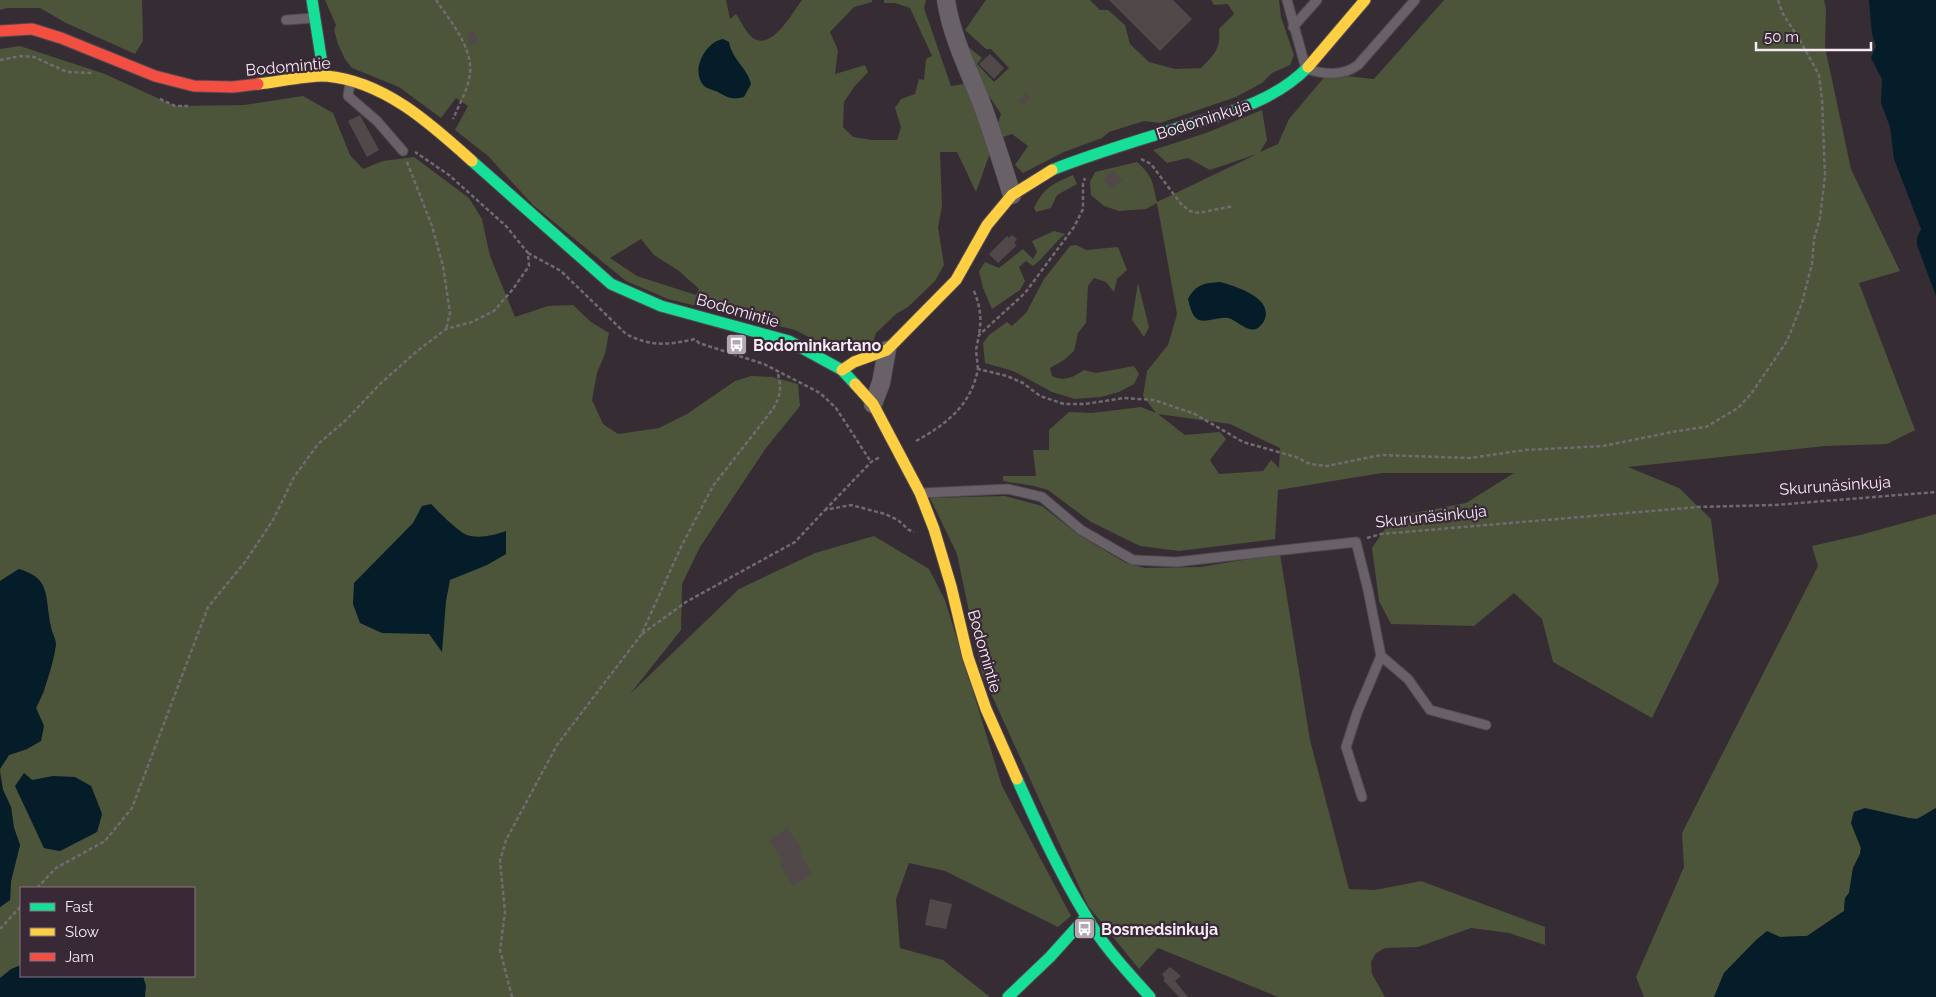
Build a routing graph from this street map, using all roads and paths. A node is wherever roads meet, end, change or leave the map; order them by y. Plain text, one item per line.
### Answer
1 (312, 0) edge
2 (436, 0) edge
3 (946, 0) edge
4 (1286, 0) edge
5 (1318, 0) edge
6 (1365, 0) edge
7 (1415, 0) edge
8 (1778, 0) edge
9 (315, 18) junction
10 (286, 20) dead end
11 (1293, 27) junction
12 (0, 31) edge
13 (1306, 68) junction
14 (324, 76) junction
15 (351, 80) junction
16 (446, 137) junction
17 (403, 151) junction
18 (1134, 158) dead end
19 (1087, 174) dead end
20 (1012, 195) junction
21 (1233, 206) dead end
22 (528, 253) junction
23 (964, 266) junction
24 (446, 329) junction
25 (979, 335) junction
26 (887, 350) junction
27 (978, 369) junction
28 (842, 370) junction
29 (777, 371) junction
30 (873, 404) junction
31 (899, 451) junction
32 (871, 462) junction
33 (1936, 492) edge
34 (920, 493) junction
35 (825, 510) junction
36 (934, 530) junction
37 (1356, 542) junction
38 (641, 635) junction
39 (1381, 656) junction
40 (1486, 725) dead end
41 (1362, 797) dead end
42 (38, 887) edge
43 (20, 907) edge
44 (1086, 918) junction
45 (0, 929) edge
46 (512, 997) edge
47 (1008, 997) edge
48 (1150, 997) edge

1 - 9 street
2 - 16 path
3 - 20 street
4 - 11 lane
5 - 11 lane
6 - 13 street, Bodominkuja
7 - 13 lane
8 - 27 path
9 - 10 lane
9 - 14 street
11 - 13 lane
12 - 14 street, Bodomintie
13 - 20 street, Bodominkuja
14 - 15 street, Bodomintie
15 - 16 street, Bodomintie
15 - 17 lane
16 - 28 street, Bodomintie
17 - 22 path
17 - 24 path
18 - 21 path
19 - 25 path
20 - 23 street, Bodominkuja
22 - 24 path
22 - 29 path
23 - 25 path
23 - 26 street, Bodominkuja
24 - 42 path
25 - 27 path
26 - 28 street, Bodominkuja
26 - 30 street
27 - 31 path
28 - 30 street, Bodomintie
29 - 32 path
29 - 38 path
30 - 31 street, Bodomintie
31 - 32 path
31 - 34 street, Bodomintie
32 - 35 path
33 - 37 path, Skurunäsinkuja
34 - 36 street, Bodomintie
34 - 37 lane, Skurunäsinkuja
35 - 36 path
35 - 38 path
36 - 44 street, Bodomintie
37 - 39 lane
38 - 46 path
39 - 40 lane
39 - 41 lane
43 - 45 path
44 - 47 street
44 - 48 street, Bodomintie

